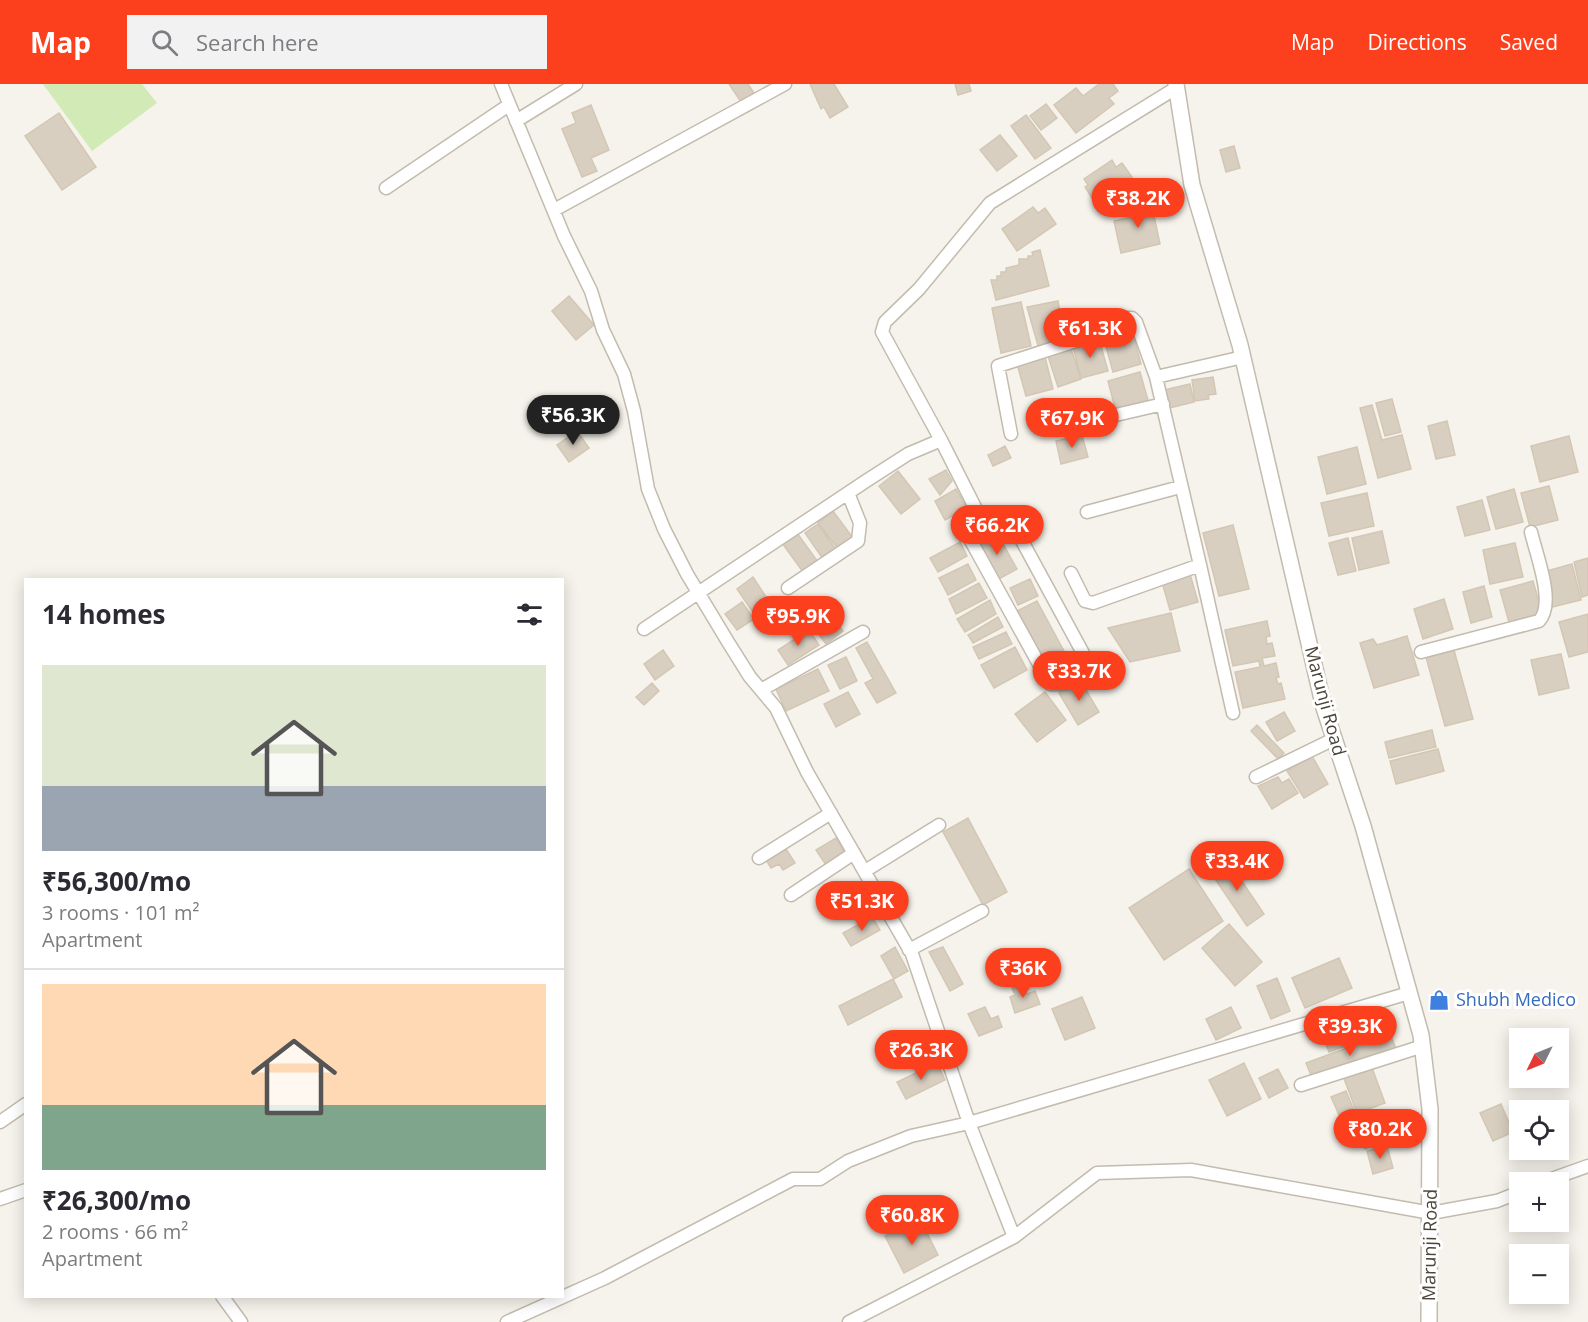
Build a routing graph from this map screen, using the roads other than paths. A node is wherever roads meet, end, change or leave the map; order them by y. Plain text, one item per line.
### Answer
1 (501, 84) edge
2 (576, 84) edge
3 (785, 84) edge
4 (1176, 86) edge
5 (509, 105) junction
6 (516, 121) junction
7 (386, 188) dead end
8 (554, 210) junction
9 (1243, 357) junction
10 (1156, 377) junction
11 (1162, 404) junction
12 (1056, 429) dead end
13 (1011, 434) dead end
14 (941, 440) junction
15 (1180, 487) junction
16 (848, 493) junction
17 (1087, 512) dead end
18 (1531, 532) dead end
19 (1021, 539) dead end
20 (1200, 565) junction
21 (1071, 573) dead end
22 (788, 588) dead end
23 (698, 591) junction
24 (644, 629) dead end
25 (863, 632) dead end
26 (1421, 652) dead end
27 (761, 690) junction
28 (1233, 713) dead end
29 (1334, 739) junction
30 (1256, 777) dead end
31 (831, 813) junction
32 (939, 825) dead end
33 (854, 853) junction
34 (759, 858) dead end
35 (865, 871) junction
36 (791, 895) dead end
37 (982, 911) dead end
38 (909, 950) junction
39 (1409, 993) junction
40 (1423, 1046) junction
41 (1301, 1085) dead end
42 (24, 1105) edge
43 (0, 1122) edge
44 (969, 1123) junction
45 (1588, 1166) edge
46 (1569, 1173) edge
47 (24, 1191) edge
48 (1509, 1196) edge
49 (0, 1199) edge
50 (1431, 1213) junction
51 (1014, 1237) junction
52 (564, 1296) edge
53 (223, 1298) edge
54 (560, 1298) edge
55 (241, 1322) edge
56 (507, 1322) edge
57 (849, 1322) edge
58 (1429, 1322) edge

1 - 5 street
2 - 6 street
3 - 8 street
4 - 9 street, Marunji Road
4 - 14 street
5 - 6 street
5 - 7 street
6 - 8 street
8 - 23 street
9 - 10 street
9 - 29 street, Marunji Road
10 - 11 street
10 - 13 street
11 - 12 street
11 - 15 street
14 - 16 street
14 - 19 street
15 - 17 street
15 - 20 street
16 - 22 street
16 - 23 street
18 - 26 street
20 - 21 street
20 - 28 street
23 - 24 street
23 - 27 street
25 - 27 street
27 - 31 street
29 - 30 street
29 - 39 street, Marunji Road
31 - 33 street
31 - 34 street
32 - 35 street
33 - 35 street
33 - 36 street
35 - 38 street
37 - 38 street
38 - 44 street
39 - 40 street, Marunji Road
39 - 44 street
40 - 41 street
40 - 50 street, Marunji Road
42 - 43 street
44 - 51 street
44 - 52 street
45 - 46 street
47 - 49 street
48 - 50 street
50 - 51 street
50 - 58 street, Marunji Road
51 - 57 street
53 - 55 street
54 - 56 street

